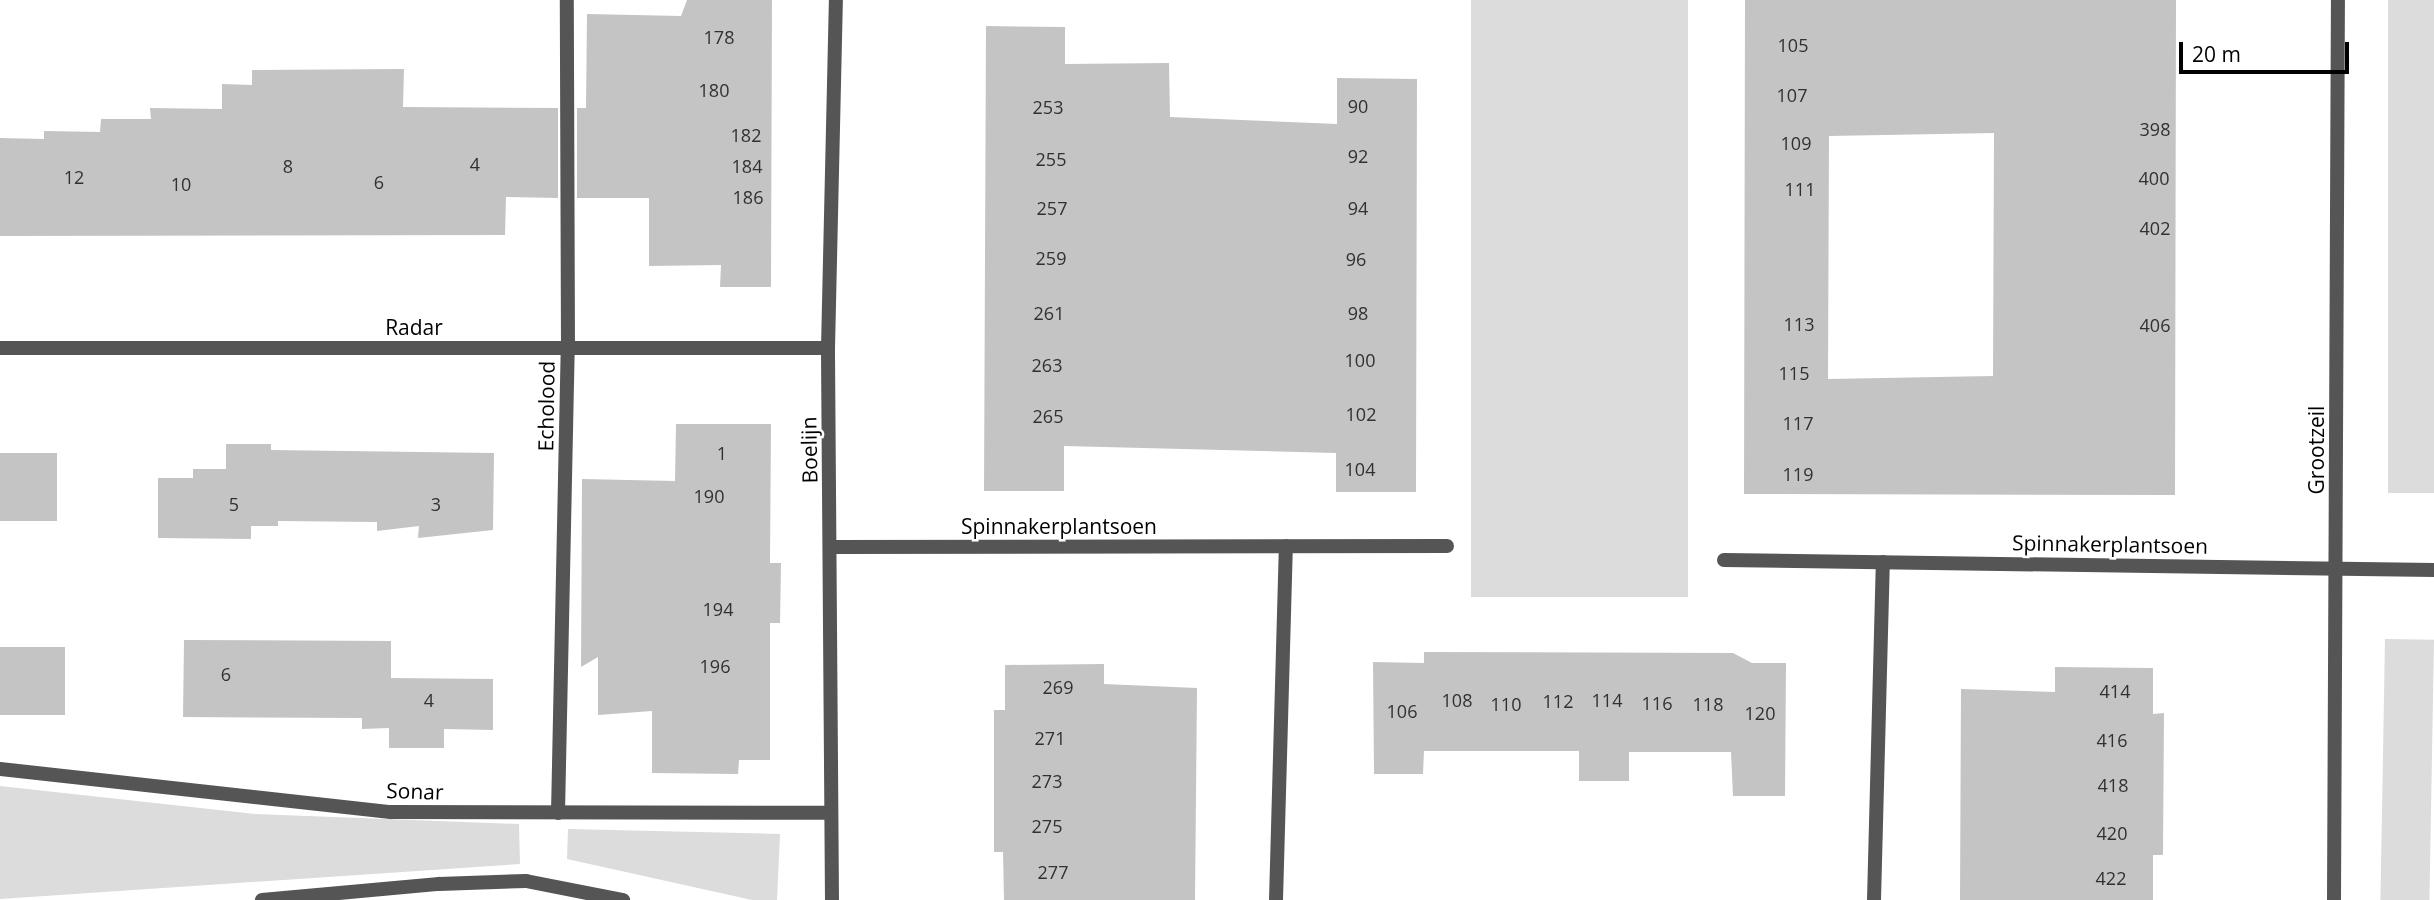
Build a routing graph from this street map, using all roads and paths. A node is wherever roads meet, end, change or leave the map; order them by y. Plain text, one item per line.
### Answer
1 (567, 0) edge
2 (836, 0) edge
3 (2338, 0) edge
4 (0, 348) edge
5 (568, 348) junction
6 (828, 348) junction
7 (1286, 546) junction
8 (1447, 546) dead end
9 (832, 547) junction
10 (1724, 560) dead end
11 (1883, 562) junction
12 (2336, 569) junction
13 (2434, 570) edge
14 (0, 769) edge
15 (558, 813) junction
16 (831, 813) junction
17 (561, 894) edge
18 (262, 900) edge
19 (623, 900) edge
20 (832, 900) edge
21 (1276, 900) edge
22 (1874, 900) edge
23 (2334, 900) edge

1 - 5 street, Echolood
2 - 6 street, Boelijn
3 - 12 street, Grootzeil
4 - 5 street, Radar
5 - 6 street, Radar
5 - 15 street, Echolood
6 - 9 street, Boelijn
7 - 8 street, Spinnakerplantsoen
7 - 9 street, Spinnakerplantsoen
7 - 21 street
9 - 16 street, Boelijn
10 - 11 street, Spinnakerplantsoen
11 - 12 street, Spinnakerplantsoen
11 - 22 street
12 - 13 street, Spinnakerplantsoen
12 - 23 street, Grootzeil
14 - 15 street, Sonar
15 - 16 street, Sonar
16 - 20 street, Boelijn
17 - 18 street
17 - 19 street

